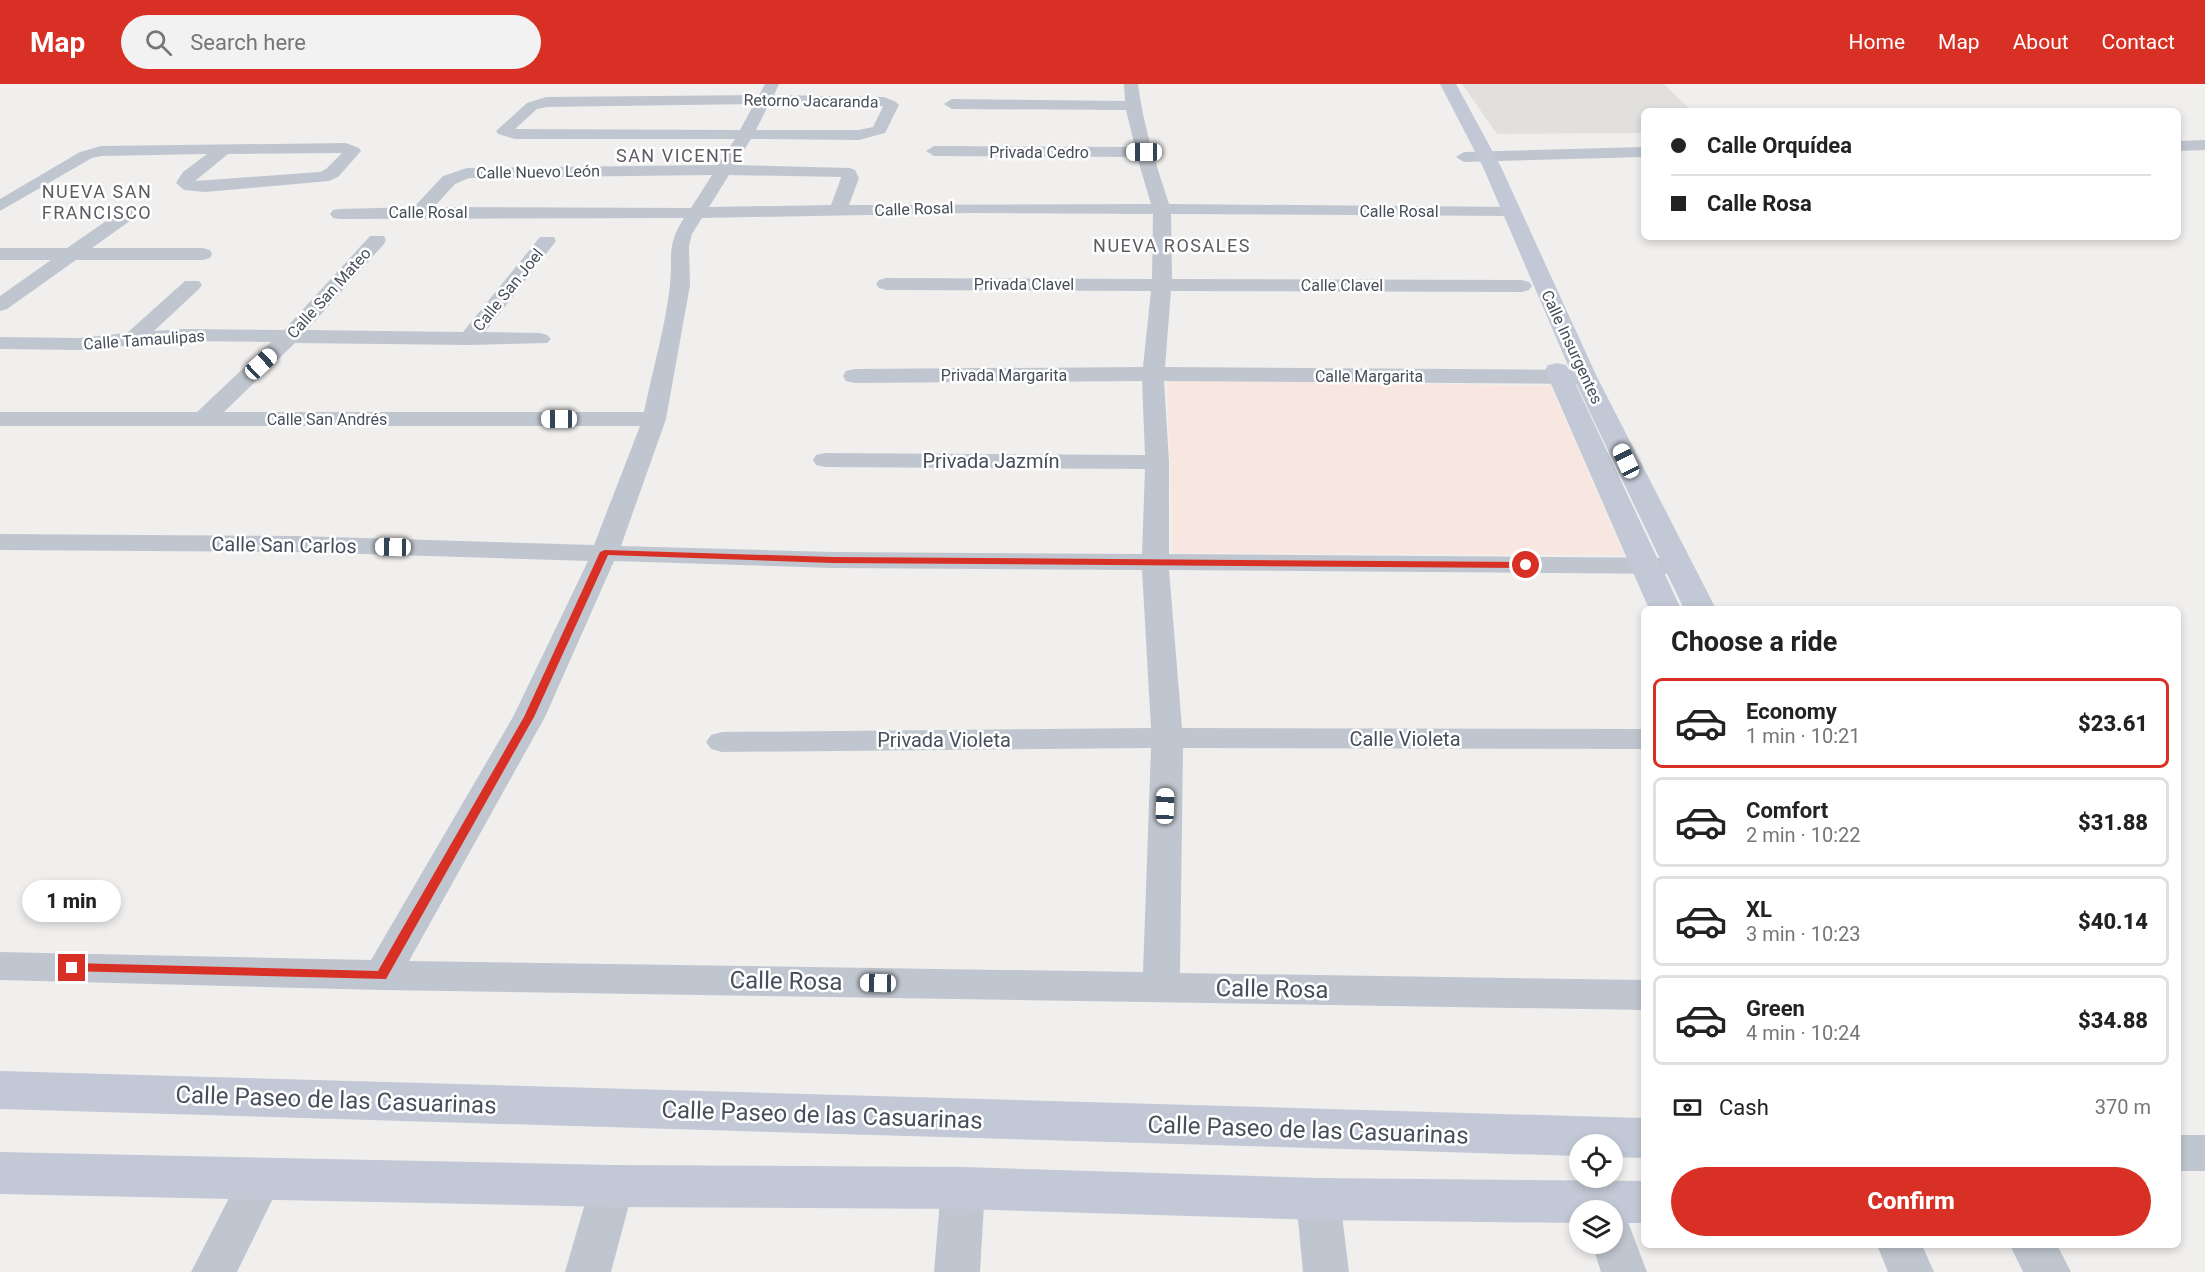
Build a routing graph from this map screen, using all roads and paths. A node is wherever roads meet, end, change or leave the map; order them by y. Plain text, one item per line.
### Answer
1 (1428, 84) edge
2 (1448, 84) edge
3 (769, 92) edge
4 (1132, 95) edge
5 (952, 104) dead end
6 (746, 134) junction
7 (2181, 135) edge
8 (2205, 135) edge
9 (2205, 145) edge
10 (2181, 146) edge
11 (222, 151) junction
12 (934, 151) dead end
13 (1144, 152) junction
14 (1641, 152) edge
15 (1478, 162) junction
16 (1641, 162) edge
17 (724, 170) junction
18 (0, 206) edge
19 (1161, 211) junction
20 (1500, 211) junction
21 (419, 212) junction
22 (837, 212) junction
23 (694, 213) junction
24 (128, 214) dead end
25 (339, 214) dead end
26 (377, 240) dead end
27 (547, 241) dead end
28 (0, 254) edge
29 (74, 254) junction
30 (203, 254) dead end
31 (886, 284) dead end
32 (1161, 284) junction
33 (192, 285) dead end
34 (1522, 286) junction
35 (0, 305) edge
36 (291, 336) junction
37 (134, 338) junction
38 (468, 339) junction
39 (540, 339) dead end
40 (0, 343) edge
41 (1153, 374) junction
42 (854, 376) dead end
43 (1560, 377) junction
44 (1585, 377) junction
45 (0, 419) edge
46 (203, 419) junction
47 (654, 419) junction
48 (825, 460) dead end
49 (1157, 462) junction
50 (0, 542) edge
51 (605, 552) junction
52 (1155, 562) junction
53 (1646, 566) junction
54 (1678, 566) junction
55 (1664, 606) edge
56 (1698, 606) edge
57 (1167, 738) junction
58 (1641, 739) edge
59 (722, 742) dead end
60 (0, 966) edge
61 (382, 975) junction
62 (1161, 987) junction
63 (1641, 994) edge
64 (0, 1090) edge
65 (1641, 1138) edge
66 (2181, 1153) edge
67 (2205, 1153) edge
68 (0, 1173) edge
69 (260, 1180) junction
70 (612, 1185) junction
71 (963, 1188) junction
72 (1318, 1198) junction
73 (1569, 1211) edge
74 (1900, 1248) edge
75 (2034, 1248) edge
76 (1622, 1254) edge
77 (214, 1272) edge
78 (588, 1272) edge
79 (957, 1272) edge
80 (1326, 1272) edge
81 (1624, 1272) edge
82 (1911, 1272) edge
83 (2048, 1272) edge

1 - 15 main road, Calle Insurgentes
2 - 15 main road, Calle Insurgentes
3 - 6 street
3 - 6 street, Retorno Jacaranda
3 - 6 street, Retorno Jacaranda
4 - 5 street
4 - 13 street
6 - 17 street
7 - 8 street
9 - 10 street
11 - 11 street
11 - 18 street
12 - 13 street, Privada Cedro
13 - 19 street
14 - 15 street
15 - 16 street
15 - 20 main road, Calle Insurgentes
17 - 21 street, Calle Nuevo León
17 - 22 street, Calle Nuevo León
17 - 23 street
19 - 20 street, Calle Rosal
19 - 22 street, Calle Rosal
19 - 32 street
20 - 34 main road, Calle Insurgentes
20 - 44 main road, Calle Insurgentes
21 - 23 street, Calle Rosal
21 - 25 street, Calle Rosal
22 - 23 street, Calle Rosal
23 - 47 street
24 - 29 street
26 - 36 street, Calle San Mateo
27 - 38 street, Calle San Joel
28 - 29 street
29 - 30 street
29 - 35 street
31 - 32 street, Privada Clavel
32 - 34 street, Calle Clavel
32 - 41 street
33 - 37 street
34 - 43 main road, Calle Insurgentes
36 - 37 street, Calle Tamaulipas
36 - 38 street, Calle Tamaulipas
36 - 46 street, Calle San Mateo
37 - 40 street, Calle Tamaulipas
38 - 39 street, Calle Tamaulipas
41 - 42 street, Privada Margarita
41 - 43 street, Calle Margarita
41 - 49 street
43 - 44 street, Calle Margarita
43 - 53 main road, Calle Insurgentes
44 - 54 main road, Calle Insurgentes
45 - 46 street, Calle San Andrés
46 - 47 street, Calle San Andrés
47 - 51 street
48 - 49 street, Privada Jazmín
49 - 52 street
50 - 51 street, Calle San Carlos
51 - 52 street, Calle San Carlos
51 - 61 street
52 - 53 street, Calle San Carlos
52 - 57 street
53 - 54 street, Calle San Carlos
53 - 55 main road, Calle Insurgentes
54 - 56 main road, Calle Insurgentes
57 - 58 street, Calle Violeta
57 - 59 street, Privada Violeta
57 - 62 street
60 - 61 street, Calle Rosa
61 - 62 street, Calle Rosa
62 - 63 street, Calle Rosa
64 - 65 main road, Calle Paseo de las Casuarinas
66 - 67 street
68 - 69 main road
69 - 70 main road
69 - 77 street
70 - 71 main road
70 - 78 street
71 - 72 main road
71 - 79 street
72 - 73 main road
72 - 80 street
74 - 82 street
75 - 83 street
76 - 81 street

